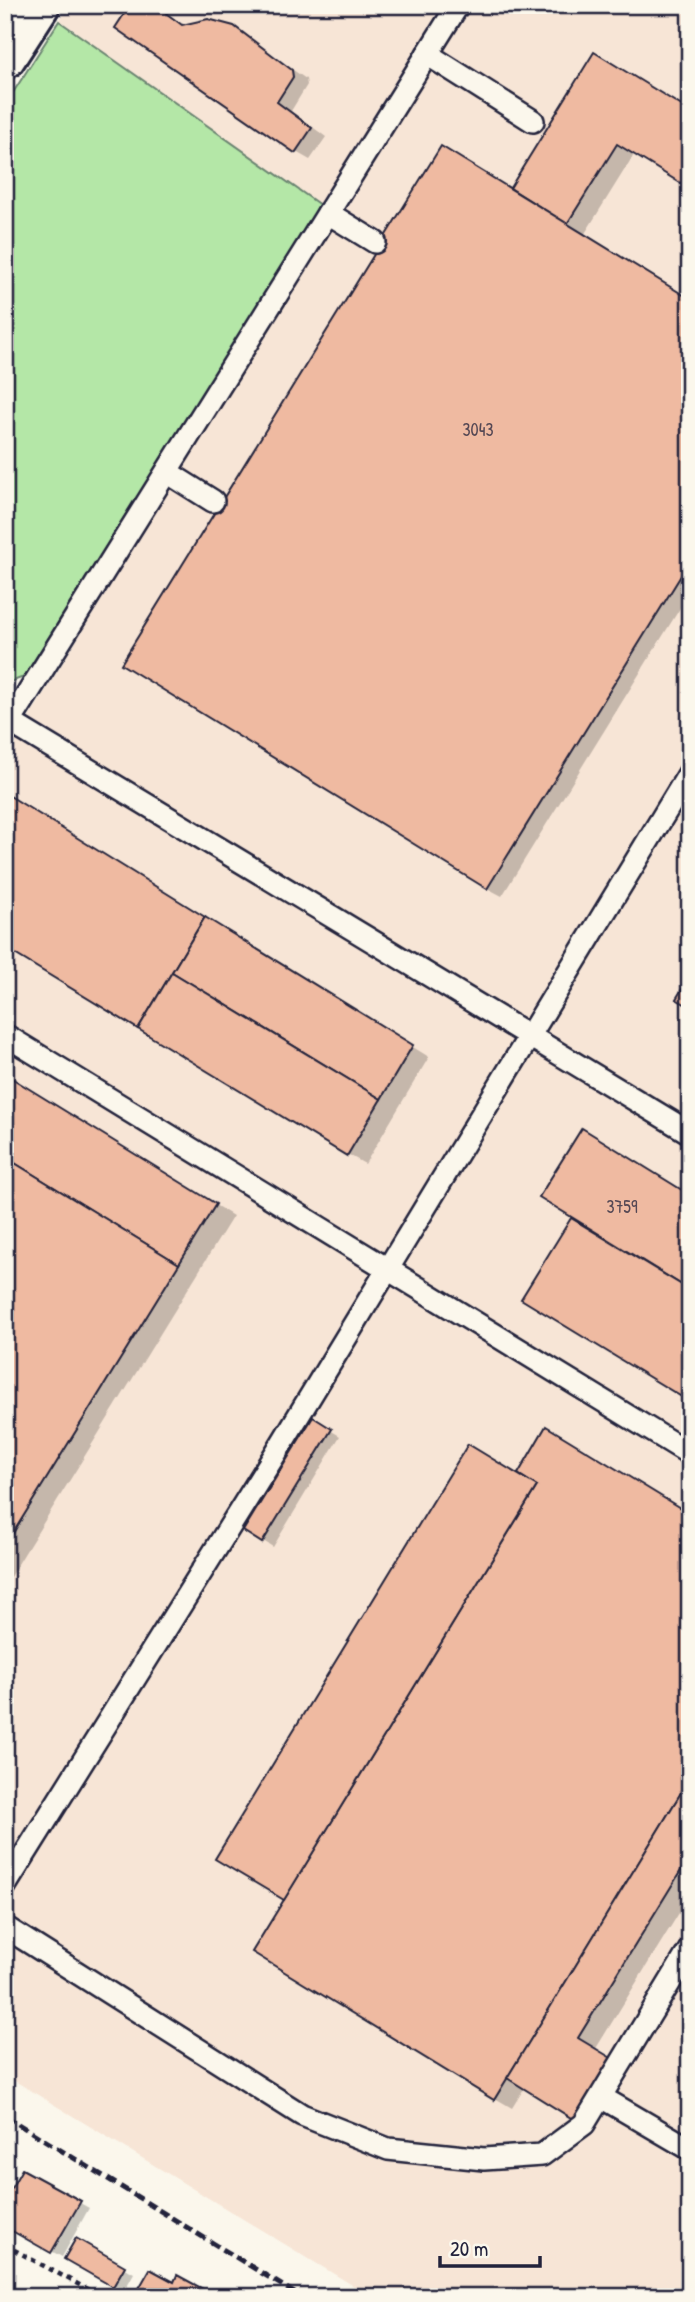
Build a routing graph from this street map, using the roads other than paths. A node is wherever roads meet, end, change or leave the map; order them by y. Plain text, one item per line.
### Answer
1 (40, 5) edge
2 (458, 5) edge
3 (427, 54) junction
4 (5, 59) edge
5 (533, 121) dead end
6 (328, 213) junction
7 (375, 242) dead end
8 (167, 471) junction
9 (213, 501) dead end
10 (8, 721) edge
11 (690, 772) edge
12 (5, 1035) edge
13 (528, 1035) junction
14 (690, 1133) edge
15 (386, 1270) junction
16 (690, 1454) edge
17 (5, 1886) edge
18 (5, 1927) edge
19 (690, 1949) edge
20 (601, 2097) junction
21 (690, 2149) edge

1 - 4 street
2 - 3 lane
3 - 5 lane
3 - 6 lane
6 - 7 lane
6 - 8 lane
8 - 9 lane
8 - 10 lane
10 - 13 lane
11 - 13 lane
12 - 15 lane
13 - 14 lane
13 - 15 lane
15 - 16 lane
15 - 17 lane
18 - 20 lane
19 - 20 lane
20 - 21 lane

